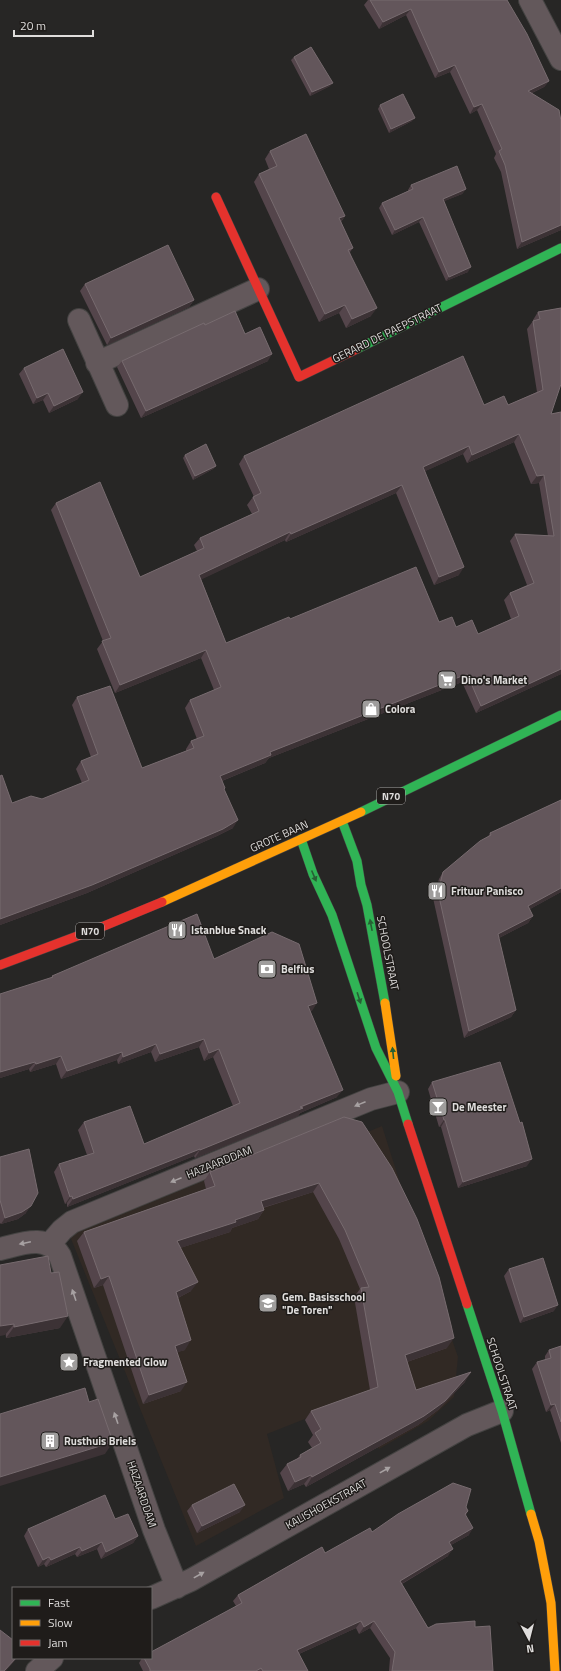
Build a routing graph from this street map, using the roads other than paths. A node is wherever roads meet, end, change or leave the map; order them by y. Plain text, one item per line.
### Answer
1 (530, 0) edge
2 (561, 58) edge
3 (216, 197) dead end
4 (561, 248) edge
5 (258, 289) junction
6 (79, 320) dead end
7 (97, 362) junction
8 (117, 405) dead end
9 (561, 715) edge
10 (342, 821) junction
11 (301, 839) junction
12 (0, 964) edge
13 (398, 1092) junction
14 (49, 1245) junction
15 (0, 1249) edge
16 (502, 1411) junction
17 (177, 1587) junction
18 (152, 1598) edge
19 (51, 1659) edge
20 (37, 1671) edge
21 (555, 1671) edge

1 - 2 street
3 - 5 main road, GERARD DE PAEPSTRAAT
4 - 5 main road, GERARD DE PAEPSTRAAT
5 - 7 street
6 - 7 street
7 - 8 street
9 - 10 main road, GROTE BAAN / N70
10 - 11 main road, GROTE BAAN / N70
13 -> 10 main road, SCHOOLSTRAAT
11 - 12 main road, GROTE BAAN / N70
11 -> 13 main road, SCHOOLSTRAAT
13 -> 14 street, HAZAARDDAM
13 - 16 main road, SCHOOLSTRAAT
14 -> 15 street
17 -> 14 street, HAZAARDDAM
17 -> 16 street, KALISHOEKSTRAAT
16 - 21 main road, SCHOOLSTRAAT
17 - 18 street, KALISHOEKSTRAAT
19 - 20 street

